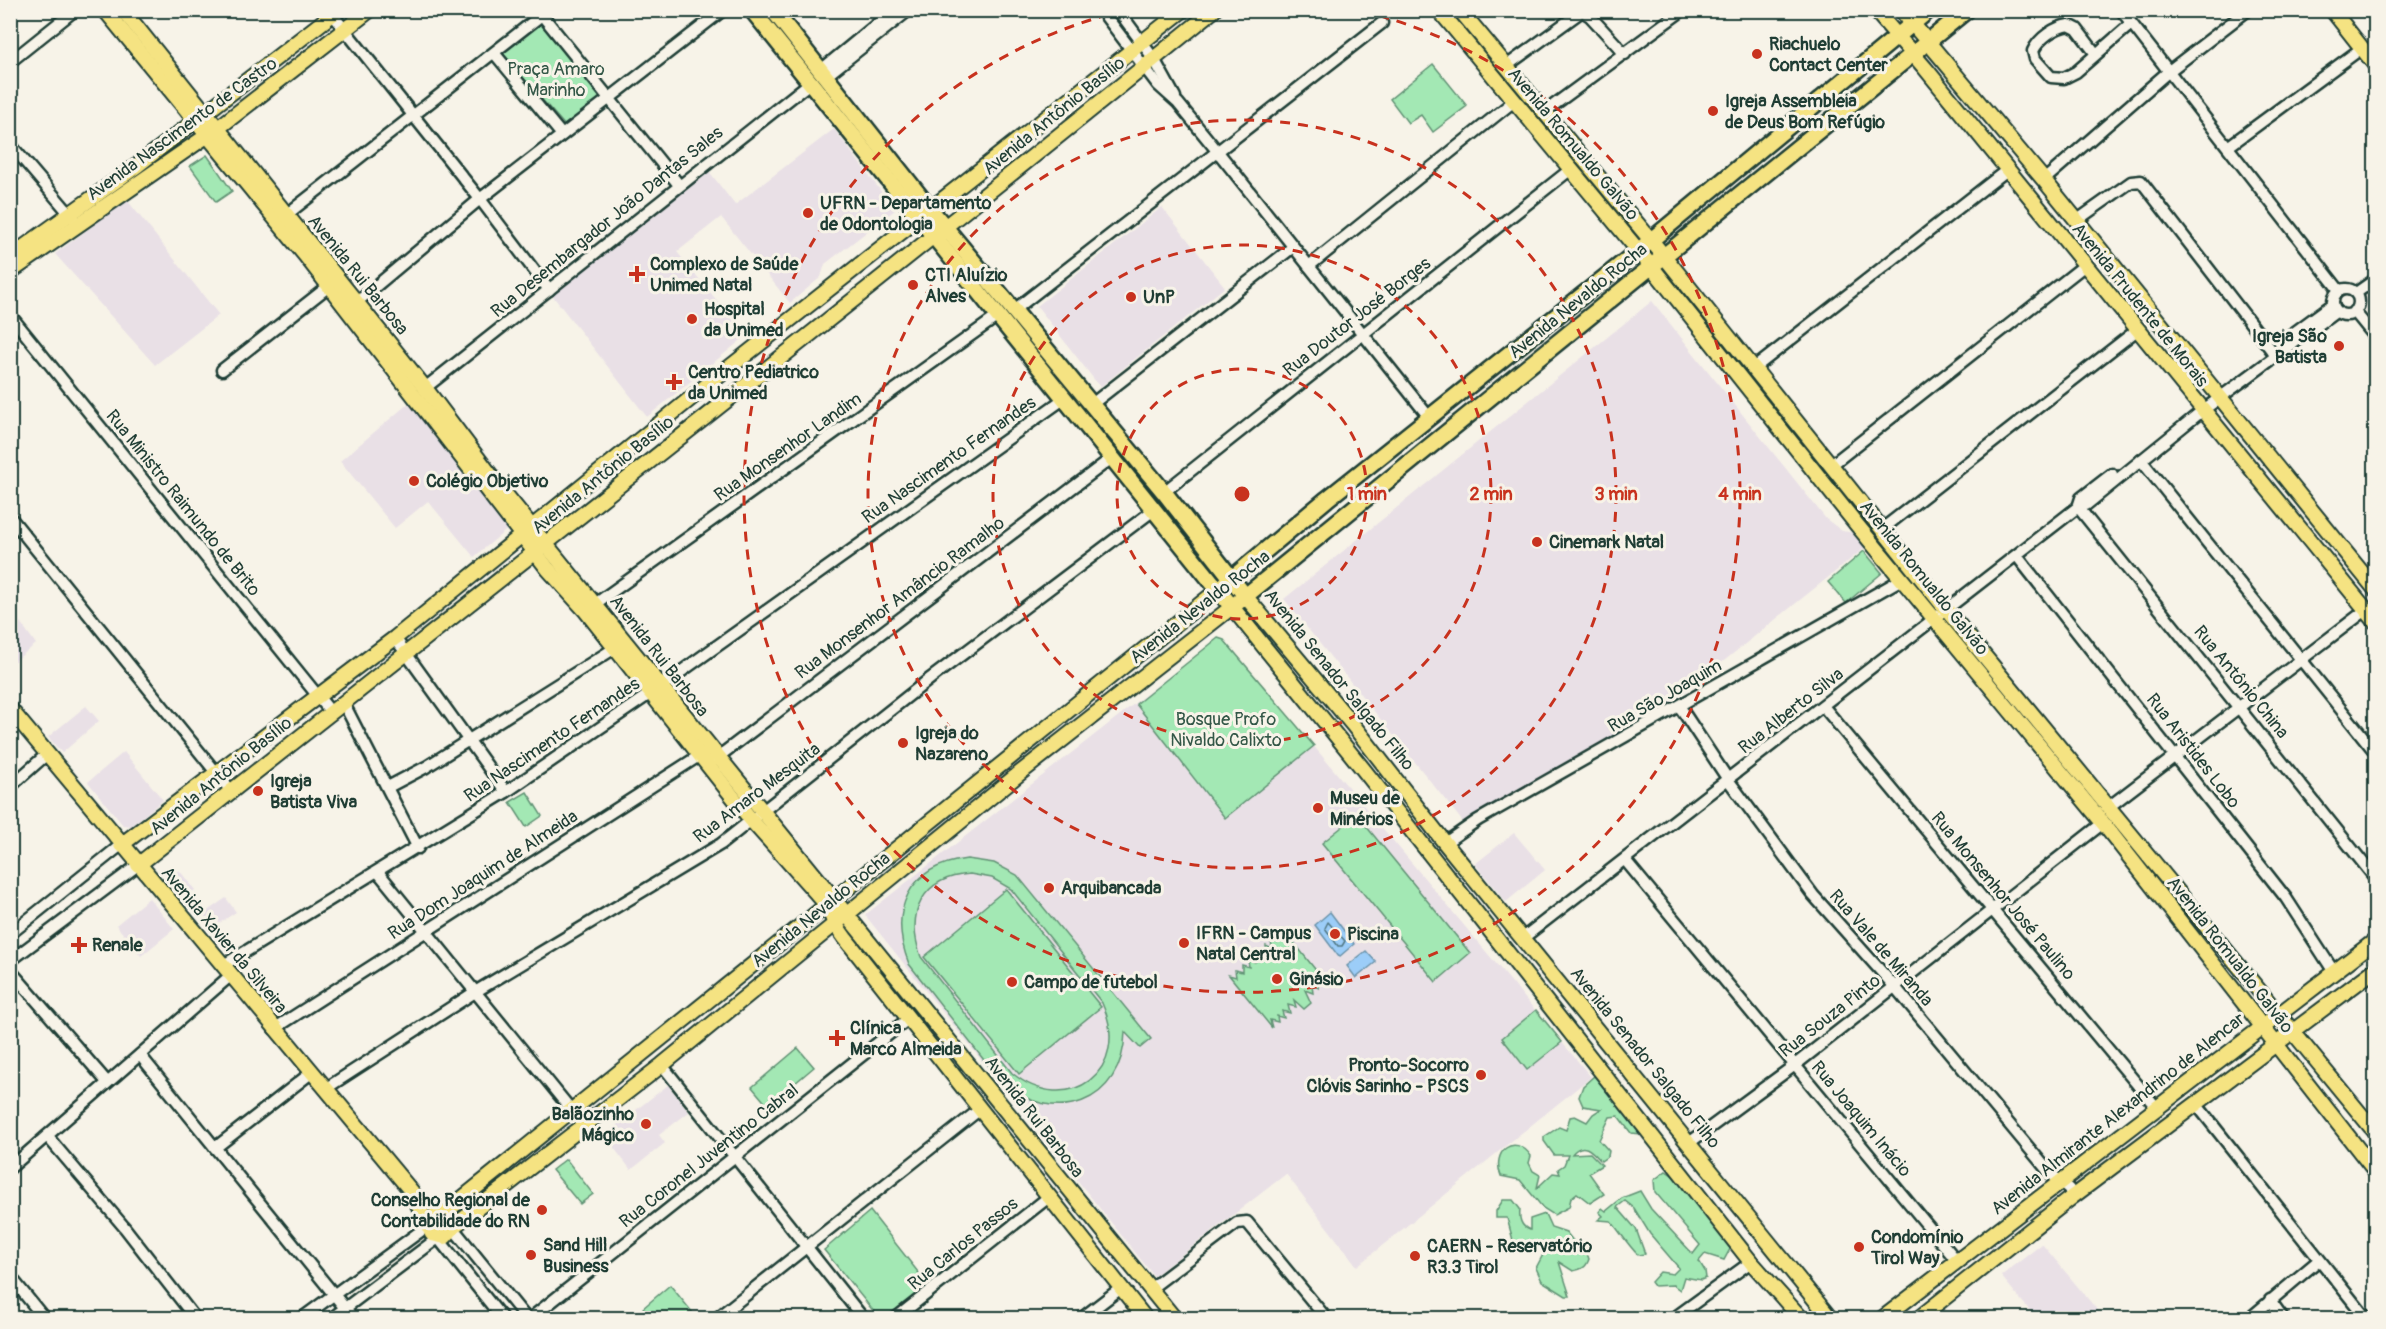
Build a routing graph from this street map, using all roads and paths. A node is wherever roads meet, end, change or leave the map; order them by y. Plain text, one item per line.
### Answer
1 (75, 10) edge
2 (105, 10) edge
3 (123, 10) edge
4 (370, 10) edge
5 (723, 10) edge
6 (752, 10) edge
7 (773, 10) edge
8 (894, 10) edge
9 (909, 10) edge
10 (1101, 10) edge
11 (1118, 10) edge
12 (1183, 10) edge
13 (1214, 10) edge
14 (1439, 10) edge
15 (1460, 10) edge
16 (1683, 10) edge
17 (1875, 10) edge
18 (1900, 10) edge
19 (1929, 10) edge
20 (1967, 10) edge
21 (2121, 10) edge
22 (2248, 10) edge
23 (2332, 10) edge
24 (333, 12) edge
25 (543, 12) edge
26 (1382, 23) dead end
27 (1912, 24) junction
28 (2131, 24) junction
29 (345, 30) junction
30 (1897, 35) junction
31 (1928, 42) junction
32 (858, 46) junction
33 (1137, 47) junction
34 (2362, 48) junction
35 (495, 54) junction
36 (1625, 54) junction
37 (1914, 54) junction
38 (2096, 54) junction
39 (10, 62) edge
40 (1149, 63) junction
41 (2376, 66) edge
42 (1504, 67) junction
43 (260, 70) junction
44 (2169, 71) junction
45 (824, 73) junction
46 (811, 82) junction
47 (273, 86) junction
48 (1075, 97) junction
49 (610, 98) junction
50 (1514, 100) junction
51 (207, 113) junction
52 (1543, 113) junction
53 (413, 114) junction
54 (194, 122) junction
55 (218, 128) junction
56 (1058, 134) junction
57 (562, 135) junction
58 (206, 137) junction
59 (10, 144) edge
60 (2229, 146) junction
61 (1218, 152) junction
62 (138, 165) junction
63 (1571, 169) junction
64 (2007, 170) junction
65 (147, 178) junction
66 (2044, 180) junction
67 (678, 185) junction
68 (265, 198) junction
69 (480, 199) junction
70 (286, 214) junction
71 (924, 214) junction
72 (75, 220) junction
73 (2076, 221) junction
74 (939, 232) junction
75 (1650, 240) junction
76 (1293, 247) junction
77 (1638, 251) junction
78 (1664, 256) junction
79 (10, 257) edge
80 (2085, 265) junction
81 (1309, 266) junction
82 (1651, 266) junction
83 (10, 272) edge
84 (2376, 279) edge
85 (328, 286) junction
86 (549, 290) junction
87 (2339, 290) junction
88 (2356, 293) junction
89 (357, 302) junction
90 (2335, 308) junction
91 (2354, 311) junction
92 (1006, 314) junction
93 (10, 315) edge
94 (2137, 330) junction
95 (1362, 334) junction
96 (2376, 338) edge
97 (2274, 353) junction
98 (1753, 369) junction
99 (222, 370) dead end
100 (425, 388) junction
101 (2218, 395) junction
102 (1065, 398) junction
103 (1092, 404) junction
104 (2200, 408) junction
105 (1429, 417) junction
106 (1113, 457) junction
107 (2141, 460) junction
108 (1830, 466) junction
109 (1164, 492) junction
110 (2078, 507) junction
111 (1155, 509) junction
112 (10, 517) edge
113 (1881, 530) junction
114 (527, 532) junction
115 (540, 548) junction
116 (2017, 556) junction
117 (1231, 579) junction
118 (1902, 579) junction
119 (1218, 590) junction
120 (2376, 590) edge
121 (1246, 597) junction
122 (595, 604) junction
123 (1232, 607) junction
124 (1946, 610) junction
125 (2366, 610) junction
126 (1935, 620) junction
127 (2376, 622) edge
128 (395, 638) junction
129 (615, 648) junction
130 (406, 652) junction
131 (2301, 659) junction
132 (656, 689) junction
133 (317, 694) junction
134 (343, 702) junction
135 (1823, 706) junction
136 (2240, 706) junction
137 (1680, 707) junction
138 (10, 708) edge
139 (330, 711) junction
140 (469, 739) junction
141 (2376, 753) edge
142 (47, 754) junction
143 (2176, 755) junction
144 (709, 757) junction
145 (1378, 757) junction
146 (1363, 769) junction
147 (217, 773) junction
148 (1729, 781) junction
149 (10, 786) edge
150 (388, 787) junction
151 (231, 791) junction
152 (506, 792) junction
153 (2109, 806) junction
154 (757, 816) junction
155 (2103, 823) junction
156 (1445, 843) junction
157 (121, 845) junction
158 (418, 849) junction
159 (1625, 860) junction
160 (138, 865) junction
161 (378, 872) junction
162 (2376, 879) edge
163 (831, 902) junction
164 (1994, 910) junction
165 (848, 914) junction
166 (835, 924) junction
167 (427, 931) junction
168 (10, 934) edge
169 (1523, 938) junction
170 (2375, 942) edge
171 (10, 962) edge
172 (2376, 969) edge
173 (10, 970) edge
174 (226, 971) junction
175 (2334, 972) junction
176 (1894, 987) junction
177 (475, 992) junction
178 (2278, 1013) junction
179 (908, 1019) junction
180 (2263, 1025) junction
181 (274, 1029) junction
182 (2293, 1032) junction
183 (2277, 1044) junction
184 (140, 1055) junction
185 (662, 1065) junction
186 (1795, 1065) junction
187 (972, 1066) junction
188 (311, 1073) junction
189 (953, 1077) junction
190 (107, 1082) junction
191 (987, 1087) junction
192 (325, 1089) junction
193 (967, 1095) junction
194 (2197, 1105) junction
195 (2156, 1107) junction
196 (979, 1110) junction
197 (572, 1111) junction
198 (2134, 1125) junction
199 (2376, 1133) edge
200 (47, 1136) junction
201 (1689, 1143) junction
202 (2142, 1145) junction
203 (215, 1148) junction
204 (735, 1156) junction
205 (10, 1168) edge
206 (2376, 1172) edge
207 (2060, 1182) junction
208 (411, 1192) junction
209 (1050, 1196) junction
210 (2072, 1197) junction
211 (443, 1214) junction
212 (429, 1225) junction
213 (453, 1228) junction
214 (438, 1238) junction
215 (806, 1247) junction
216 (1118, 1249) junction
217 (1100, 1258) junction
218 (2319, 1260) junction
219 (1957, 1261) junction
220 (1752, 1262) junction
221 (10, 1276) edge
222 (1121, 1288) junction
223 (1150, 1289) junction
224 (334, 1295) junction
225 (2270, 1300) junction
226 (345, 1309) junction
227 (44, 1318) edge
228 (195, 1318) edge
229 (302, 1318) edge
230 (332, 1318) edge
231 (353, 1318) edge
232 (502, 1318) edge
233 (526, 1318) edge
234 (531, 1318) edge
235 (717, 1318) edge
236 (863, 1318) edge
237 (896, 1318) edge
238 (1082, 1318) edge
239 (1145, 1318) edge
240 (1174, 1318) edge
241 (1326, 1318) edge
242 (1674, 1318) edge
243 (1801, 1318) edge
244 (1830, 1318) edge
245 (1883, 1318) edge
246 (1920, 1318) edge
247 (2250, 1318) edge
248 (2283, 1318) edge
249 (2366, 1318) edge

1 - 39 street
2 - 54 main road, Avenida Rui Barbosa
3 - 51 main road, Avenida Rui Barbosa
4 - 29 main road, Avenida Nascimento de Castro
5 - 49 street
6 - 46 highway, Avenida Senador Salgado Filho
7 - 45 highway, Avenida Senador Salgado Filho
8 - 32 street
9 - 32 street
10 - 33 street
11 - 33 street
12 - 33 main road, Avenida Antônio Basílio
13 - 40 main road, Avenida Antônio Basílio
14 - 50 main road, Avenida Romualdo Galvão
15 - 42 main road, Avenida Romualdo Galvão
16 - 36 street
17 - 30 main road, Avenida Prudente de Morais
18 - 27 main road, Avenida Prudente de Morais
19 - 27 highway, Avenida Nevaldo Rocha
20 - 31 highway, Avenida Nevaldo Rocha
21 - 28 street
22 - 44 street
23 - 34 main road
24 - 29 street
24 - 43 main road, Avenida Nascimento de Castro
25 - 35 street
25 - 49 street
26 - 61 street, Rua Monsenhor Landim
27 - 30 highway, Avenida Nevaldo Rocha
27 - 31 main road, Avenida Prudente de Morais
28 - 38 street
28 - 44 street
29 - 47 main road, Avenida Nascimento de Castro
29 - 53 street
30 - 37 main road, Avenida Prudente de Morais
30 - 75 highway, Avenida Nevaldo Rocha
31 - 37 highway, Avenida Nevaldo Rocha
31 - 66 main road, Avenida Prudente de Morais
32 - 45 street
33 - 40 street
33 - 48 main road, Avenida Antônio Basílio
34 - 41 main road
34 - 60 street
35 - 53 street
35 - 57 street
36 - 42 street
36 - 52 street
37 - 64 main road, Avenida Prudente de Morais
37 - 78 highway, Avenida Nevaldo Rocha
38 - 38 street
40 - 56 main road, Avenida Antônio Basílio
40 - 61 street
42 - 52 main road, Avenida Romualdo Galvão
43 - 47 main road
43 - 51 main road, Avenida Nascimento de Castro
44 - 60 street
44 - 66 street
45 - 71 highway, Avenida Senador Salgado Filho
46 - 67 street, Rua Desembargador João Dantas Sales
46 - 71 highway, Avenida Senador Salgado Filho
47 - 55 main road, Avenida Nascimento de Castro
48 - 56 main road
48 - 71 main road, Avenida Antônio Basílio
49 - 57 street
49 - 67 street
50 - 63 main road, Avenida Romualdo Galvão
50 - 81 street
51 - 54 main road, Avenida Nascimento de Castro
51 - 55 main road, Avenida Rui Barbosa
52 - 75 main road, Avenida Romualdo Galvão
53 - 69 street
53 - 70 street
54 - 58 main road, Avenida Rui Barbosa
54 - 62 main road, Avenida Nascimento de Castro
55 - 58 main road, Avenida Nascimento de Castro
55 - 68 main road, Avenida Rui Barbosa
56 - 74 main road, Avenida Antônio Basílio
57 - 69 street
58 - 65 main road, Avenida Nascimento de Castro
58 - 68 main road, Avenida Rui Barbosa
59 - 72 street
60 - 87 street
61 - 76 street
61 - 92 street, Rua Monsenhor Landim
62 - 65 main road
62 - 72 main road, Avenida Nascimento de Castro
63 - 77 main road, Avenida Romualdo Galvão
63 - 95 street, Rua Doutor José Borges
64 - 80 main road, Avenida Prudente de Morais
64 - 98 street
65 - 72 main road, Avenida Nascimento de Castro
66 - 73 main road, Avenida Prudente de Morais
67 - 86 street, Rua Desembargador João Dantas Sales
68 - 70 main road, Avenida Rui Barbosa
68 - 85 main road, Avenida Rui Barbosa
69 - 86 street
69 - 89 street
70 - 89 main road, Avenida Rui Barbosa
71 - 74 highway, Avenida Senador Salgado Filho
71 - 114 main road, Avenida Antônio Basílio
72 - 79 main road, Avenida Nascimento de Castro
72 - 83 main road, Avenida Nascimento de Castro
73 - 97 street
73 - 101 main road, Avenida Prudente de Morais
74 - 92 highway, Avenida Senador Salgado Filho
74 - 115 main road, Avenida Antônio Basílio
75 - 77 highway, Avenida Nevaldo Rocha
75 - 78 main road, Avenida Romualdo Galvão
76 - 81 street
76 - 103 street
77 - 82 main road, Avenida Romualdo Galvão
77 - 105 highway, Avenida Nevaldo Rocha
78 - 82 highway, Avenida Nevaldo Rocha
78 - 98 main road, Avenida Romualdo Galvão
80 - 94 main road, Avenida Prudente de Morais
80 - 108 street
81 - 95 street
82 - 118 main road, Avenida Romualdo Galvão
82 - 121 highway, Avenida Nevaldo Rocha
84 - 88 street
85 - 99 street
85 - 114 main road, Avenida Rui Barbosa
86 - 100 street, Rua Desembargador João Dantas Sales
87 - 88 street
87 - 90 street
88 - 91 street
89 - 100 main road, Avenida Rui Barbosa
90 - 91 street
90 - 97 street, Rua Alberto Silva
91 - 96 street
92 - 102 highway, Avenida Senador Salgado Filho
92 - 103 highway, Avenida Senador Salgado Filho
92 - 122 street, Rua Monsenhor Landim
93 - 133 street, Rua Ministro Raimundo de Brito
94 - 104 main road, Avenida Prudente de Morais
94 - 113 street
95 - 105 street
95 - 109 street, Rua Doutor José Borges
97 - 101 street, Rua Alberto Silva
98 - 108 main road, Avenida Romualdo Galvão
100 - 114 main road, Avenida Rui Barbosa
101 - 104 street, Rua Alberto Silva
101 - 120 main road, Avenida Prudente de Morais
102 - 106 highway, Avenida Senador Salgado Filho
102 - 132 street, Rua Nascimento Fernandes
103 - 109 highway, Avenida Senador Salgado Filho
104 - 107 street, Rua Alberto Silva
104 - 110 street, Rua Alberto Silva
104 - 125 main road, Avenida Prudente de Morais
105 - 117 highway, Avenida Nevaldo Rocha
106 - 111 highway, Avenida Senador Salgado Filho
106 - 144 street, Rua Monsenhor Amâncio Ramalho
107 - 110 street, Rua Alberto Silva
107 - 131 street
108 - 113 main road, Avenida Romualdo Galvão
109 - 117 highway, Avenida Senador Salgado Filho
110 - 116 street, Rua Alberto Silva
110 - 136 street, Rua Antônio China
111 - 119 highway, Avenida Senador Salgado Filho
111 - 154 street, Rua Amaro Mesquita
112 - 147 street
113 - 124 main road, Avenida Romualdo Galvão
114 - 115 main road, Avenida Rui Barbosa
114 - 128 main road, Avenida Antônio Basílio
115 - 122 main road, Avenida Rui Barbosa
115 - 129 main road, Avenida Rui Barbosa
115 - 130 main road, Avenida Antônio Basílio
116 - 124 street, Rua Alberto Silva
116 - 143 street, Rua Aristides Lobo
117 - 119 highway, Avenida Nevaldo Rocha
117 - 121 highway, Avenida Senador Salgado Filho
118 - 126 main road, Avenida Romualdo Galvão
118 - 137 street, Rua São Joaquim
119 - 123 highway, Avenida Senador Salgado Filho
119 - 163 main road, Avenida Nevaldo Rocha
121 - 123 highway, Avenida Nevaldo Rocha
121 - 145 main road, Avenida Senador Salgado Filho
122 - 132 main road, Avenida Rui Barbosa
123 - 146 main road, Avenida Senador Salgado Filho
123 - 165 main road, Avenida Nevaldo Rocha
124 - 126 street, Rua Alberto Silva
124 - 153 main road, Avenida Romualdo Galvão
125 - 127 main road, Avenida Prudente de Morais
125 - 131 street
126 - 135 street, Rua Alberto Silva
126 - 155 main road, Avenida Romualdo Galvão
128 - 130 street
128 - 133 main road, Avenida Antônio Basílio
129 - 132 main road, Avenida Rui Barbosa
129 - 140 street
130 - 134 main road, Avenida Antônio Basílio
130 - 140 street
131 - 136 street
131 - 141 street
132 - 144 main road, Avenida Rui Barbosa
132 - 152 street, Rua Nascimento Fernandes
133 - 139 street, Rua Ministro Raimundo de Brito
133 - 147 main road, Avenida Antônio Basílio
134 - 139 main road, Avenida Antônio Basílio
134 - 150 street
135 - 148 street, Rua Alberto Silva
135 - 164 street, Rua Monsenhor José Paulino
136 - 143 street
136 - 162 street, Rua Antônio China
137 - 148 street, Rua Vale de Miranda
137 - 156 street, Rua São Joaquim
138 - 142 main road, Avenida Xavier da Silveira
139 - 151 main road, Avenida Antônio Basílio
140 - 150 street
140 - 152 street
142 - 149 street
142 - 157 main road, Avenida Xavier da Silveira
143 - 153 street
143 - 175 street, Rua Aristides Lobo
144 - 154 main road, Avenida Rui Barbosa
144 - 167 street, Rua Dom Joaquim de Almeida
145 - 146 main road
145 - 156 main road, Avenida Senador Salgado Filho
146 - 220 main road, Avenida Senador Salgado Filho
147 - 151 street
147 - 157 main road, Avenida Antônio Basílio
148 - 159 street, Rua Alberto Silva
148 - 176 street, Rua Vale de Miranda
150 - 158 street
151 - 160 main road, Avenida Antônio Basílio
152 - 158 street, Rua Nascimento Fernandes
153 - 178 main road, Avenida Romualdo Galvão
154 - 163 main road, Avenida Rui Barbosa
154 - 177 street, Rua Amaro Mesquita
155 - 164 street, Rua Souza Pinto
155 - 180 main road, Avenida Romualdo Galvão
156 - 169 main road, Avenida Senador Salgado Filho
157 - 160 main road, Avenida Xavier da Silveira
157 - 168 street, Avenida Antônio Basílio
158 - 161 street, Rua Nascimento Fernandes
159 - 169 street, Rua Alberto Silva
159 - 186 street, Rua Joaquim Inácio
160 - 171 street, Avenida Antônio Basílio
160 - 174 main road, Avenida Xavier da Silveira
161 - 167 street
161 - 174 street, Rua Nascimento Fernandes
163 - 165 main road, Avenida Rui Barbosa
163 - 166 main road, Avenida Rui Barbosa
163 - 197 main road, Avenida Nevaldo Rocha
164 - 176 street, Rua Souza Pinto
164 - 195 street, Rua Monsenhor José Paulino
165 - 166 main road, Avenida Nevaldo Rocha
165 - 187 main road, Avenida Rui Barbosa
166 - 179 main road, Avenida Rui Barbosa
166 - 185 main road, Avenida Nevaldo Rocha
167 - 177 street
167 - 181 street, Rua Dom Joaquim de Almeida
169 - 201 main road, Avenida Senador Salgado Filho
170 - 175 main road, Avenida Almirante Alexandrino de Alencar
172 - 182 main road, Avenida Almirante Alexandrino de Alencar
173 - 190 street
174 - 181 main road, Avenida Xavier da Silveira
174 - 184 street, Rua Nascimento Fernandes
175 - 178 main road, Avenida Almirante Alexandrino de Alencar
176 - 186 street, Rua Souza Pinto
176 - 207 street, Rua Vale de Miranda
177 - 192 street, Rua Amaro Mesquita
177 - 197 street
178 - 180 main road, Avenida Almirante Alexandrino de Alencar
178 - 182 main road, Avenida Romualdo Galvão
179 - 189 main road, Avenida Rui Barbosa
179 - 204 street, Rua Coronel Juventino Cabral
180 - 183 main road, Avenida Romualdo Galvão
180 - 195 main road, Avenida Almirante Alexandrino de Alencar
181 - 188 main road, Avenida Xavier da Silveira
182 - 183 main road, Avenida Almirante Alexandrino de Alencar
182 - 199 main road, Avenida Romualdo Galvão
183 - 194 main road, Avenida Almirante Alexandrino de Alencar
183 - 206 main road, Avenida Romualdo Galvão
184 - 190 street, Rua Nascimento Fernandes
184 - 203 street
185 - 204 street
185 - 213 main road, Avenida Nevaldo Rocha
186 - 201 street, Rua Souza Pinto
186 - 219 street, Rua Joaquim Inácio
187 - 189 main road
187 - 191 main road, Avenida Rui Barbosa
188 - 192 main road, Avenida Xavier da Silveira
188 - 203 street
189 - 193 main road, Avenida Rui Barbosa
190 - 200 street, Rua Nascimento Fernandes
191 - 193 main road
191 - 216 main road, Avenida Rui Barbosa
192 - 208 main road, Avenida Xavier da Silveira
193 - 196 main road, Avenida Rui Barbosa
194 - 202 main road, Avenida Almirante Alexandrino de Alencar
194 - 218 street
195 - 198 main road, Avenida Almirante Alexandrino de Alencar
196 - 209 main road, Avenida Rui Barbosa
196 - 215 street
197 - 211 main road, Avenida Nevaldo Rocha
198 - 202 main road
198 - 207 main road, Avenida Almirante Alexandrino de Alencar
200 - 205 street, Rua Nascimento Fernandes
200 - 228 street
201 - 244 main road, Avenida Senador Salgado Filho
202 - 210 main road, Avenida Almirante Alexandrino de Alencar
203 - 224 street
204 - 215 street
204 - 234 street, Rua Coronel Juventino Cabral
207 - 210 street, Rua Vale de Miranda
207 - 219 main road, Avenida Almirante Alexandrino de Alencar
208 - 211 main road, Avenida Xavier da Silveira
208 - 212 main road, Avenida Xavier da Silveira
209 - 217 main road, Avenida Rui Barbosa
209 - 237 street, Rua Carlos Passos
210 - 246 main road, Avenida Almirante Alexandrino de Alencar
211 - 212 main road
211 - 213 main road
212 - 214 main road
212 - 224 street
213 - 214 main road
213 - 233 street
214 - 226 street
214 - 232 street
215 - 235 street
215 - 236 street
216 - 217 main road
216 - 223 main road, Avenida Rui Barbosa
217 - 222 main road, Avenida Rui Barbosa
218 - 225 street
218 - 249 street
219 - 245 main road, Avenida Almirante Alexandrino de Alencar
220 - 242 street
220 - 243 main road, Avenida Senador Salgado Filho
221 - 227 street
222 - 238 street
222 - 239 main road, Avenida Rui Barbosa
223 - 240 main road, Avenida Rui Barbosa
223 - 241 street
224 - 226 street
224 - 229 street
225 - 247 street
225 - 248 street
226 - 230 street
226 - 231 street

